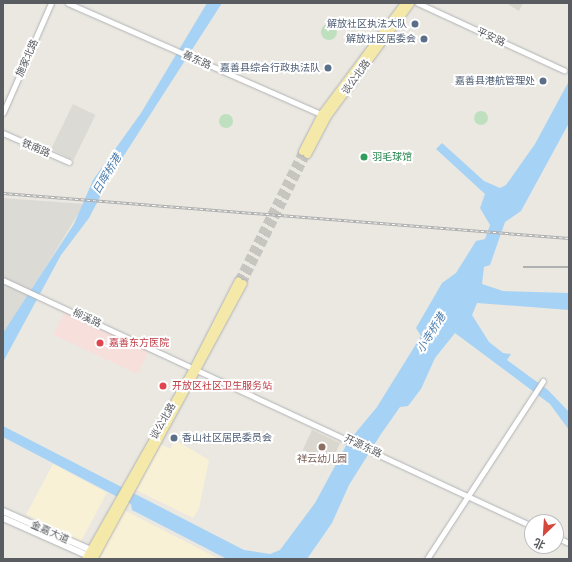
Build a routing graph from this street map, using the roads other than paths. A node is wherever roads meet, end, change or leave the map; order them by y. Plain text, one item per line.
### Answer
1 (51, 3) edge
2 (68, 3) edge
3 (404, 3) edge
4 (410, 3) edge
5 (418, 3) edge
6 (564, 70) dead end
7 (3, 113) edge
8 (324, 115) junction
9 (3, 133) edge
10 (305, 153) tunnel mouth
11 (69, 162) dead end
12 (3, 280) edge
13 (240, 281) tunnel mouth
14 (196, 369) junction
15 (543, 381) dead end
16 (468, 497) junction
17 (3, 511) edge
18 (3, 518) edge
19 (524, 522) edge
20 (91, 556) edge
21 (427, 559) edge

1 - 7 street, 施家北路
2 - 8 street, 善东路
3 - 8 main road, 谈公北路
4 - 8 main road, 谈公北路
5 - 6 street, 平安路
8 - 10 main road, 谈公北路
9 - 11 street, 铁南路
12 - 14 street, 柳溪路
13 - 14 main road, 谈公北路
14 - 16 street, 开源东路
14 - 20 main road, 谈公北路
15 - 16 street
16 - 19 street, 开源东路
16 - 21 street
17 - 20 street, 金嘉大道
18 - 20 street, 金嘉大道

